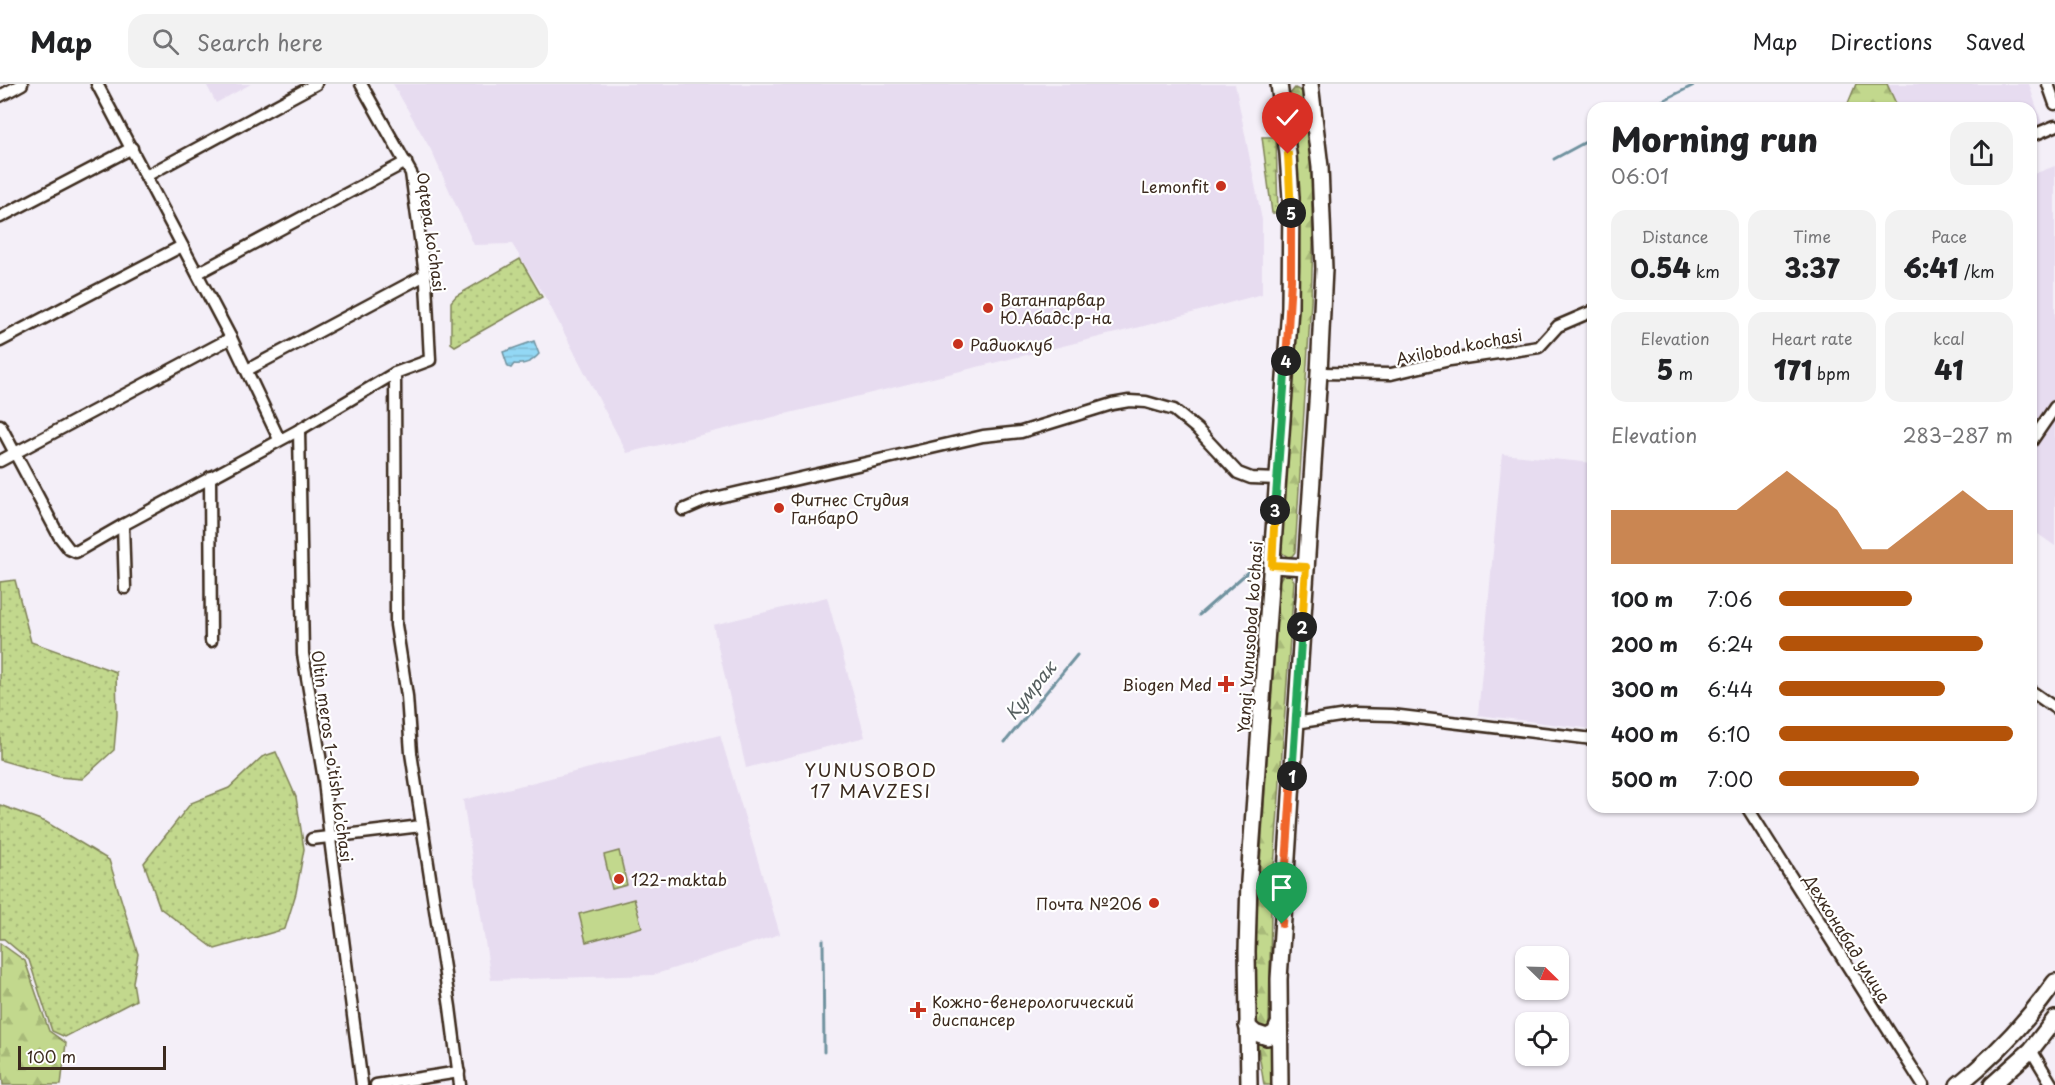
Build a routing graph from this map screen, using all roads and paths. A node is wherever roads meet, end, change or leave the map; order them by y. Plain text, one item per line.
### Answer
1 (22, 84) edge
2 (97, 84) edge
3 (316, 84) edge
4 (362, 84) edge
5 (1279, 84) edge
6 (1310, 84) edge
7 (2048, 84) edge
8 (0, 96) edge
9 (2055, 104) edge
10 (2055, 126) edge
11 (2037, 134) edge
12 (132, 148) junction
13 (406, 162) junction
14 (146, 176) junction
15 (0, 217) edge
16 (182, 246) junction
17 (198, 273) junction
18 (425, 275) junction
19 (1587, 314) edge
20 (231, 338) junction
21 (0, 341) edge
22 (248, 370) junction
23 (395, 373) junction
24 (1319, 374) junction
25 (2055, 407) edge
26 (0, 425) edge
27 (299, 430) junction
28 (2037, 433) edge
29 (279, 439) junction
30 (16, 453) junction
31 (0, 461) edge
32 (210, 477) junction
33 (1278, 478) junction
34 (683, 510) dead end
35 (123, 525) junction
36 (1272, 565) junction
37 (1306, 567) junction
38 (124, 588) dead end
39 (211, 641) dead end
40 (2037, 696) edge
41 (2055, 708) edge
42 (1295, 723) junction
43 (1587, 738) edge
44 (1753, 813) edge
45 (422, 826) junction
46 (312, 839) dead end
47 (330, 839) junction
48 (2055, 982) edge
49 (2055, 1019) edge
50 (1247, 1026) junction
51 (1278, 1026) junction
52 (2031, 1050) junction
53 (459, 1072) junction
54 (2052, 1081) edge
55 (362, 1085) edge
56 (376, 1085) edge
57 (460, 1085) edge
58 (1249, 1085) edge
59 (1280, 1085) edge
60 (1923, 1085) edge
61 (1958, 1085) edge
62 (1992, 1085) edge

1 - 8 street
2 - 12 street
3 - 14 street
4 - 13 street, Oqtepa ko'chasi
5 - 33 main road, Yangi Yunusobod ko'chasi
6 - 24 main road
7 - 9 street
10 - 11 street
12 - 14 street
12 - 15 street
13 - 17 street
13 - 18 street, Oqtepa ko'chasi
14 - 16 street
16 - 17 street
16 - 21 street
17 - 20 street
18 - 22 street
18 - 23 street, Oqtepa ko'chasi
19 - 24 street, Axilobod kochasi
20 - 22 street
20 - 30 street
22 - 29 street
23 - 27 street
23 - 45 street
24 - 37 main road
25 - 28 street
26 - 30 street
27 - 29 street
27 - 47 street, Oltin meros 1-o'tish ko'chasi
29 - 32 street
30 - 31 street
30 - 35 street
32 - 35 street
32 - 39 street
33 - 34 street
33 - 36 main road, Yangi Yunusobod ko'chasi
35 - 38 street
36 - 37 main road
36 - 50 main road, Yangi Yunusobod ko'chasi
37 - 42 main road
40 - 41 street
42 - 43 street
42 - 51 main road
44 - 60 street, Дехконабад улица
45 - 47 street
45 - 53 street
46 - 47 street
47 - 55 street, Oltin meros 1-o'tish ko'chasi
48 - 61 main road
49 - 52 main road
50 - 51 main road
50 - 58 main road, Yangi Yunusobod ko'chasi
51 - 59 main road
52 - 54 street
52 - 62 main road
53 - 56 street
53 - 57 street

